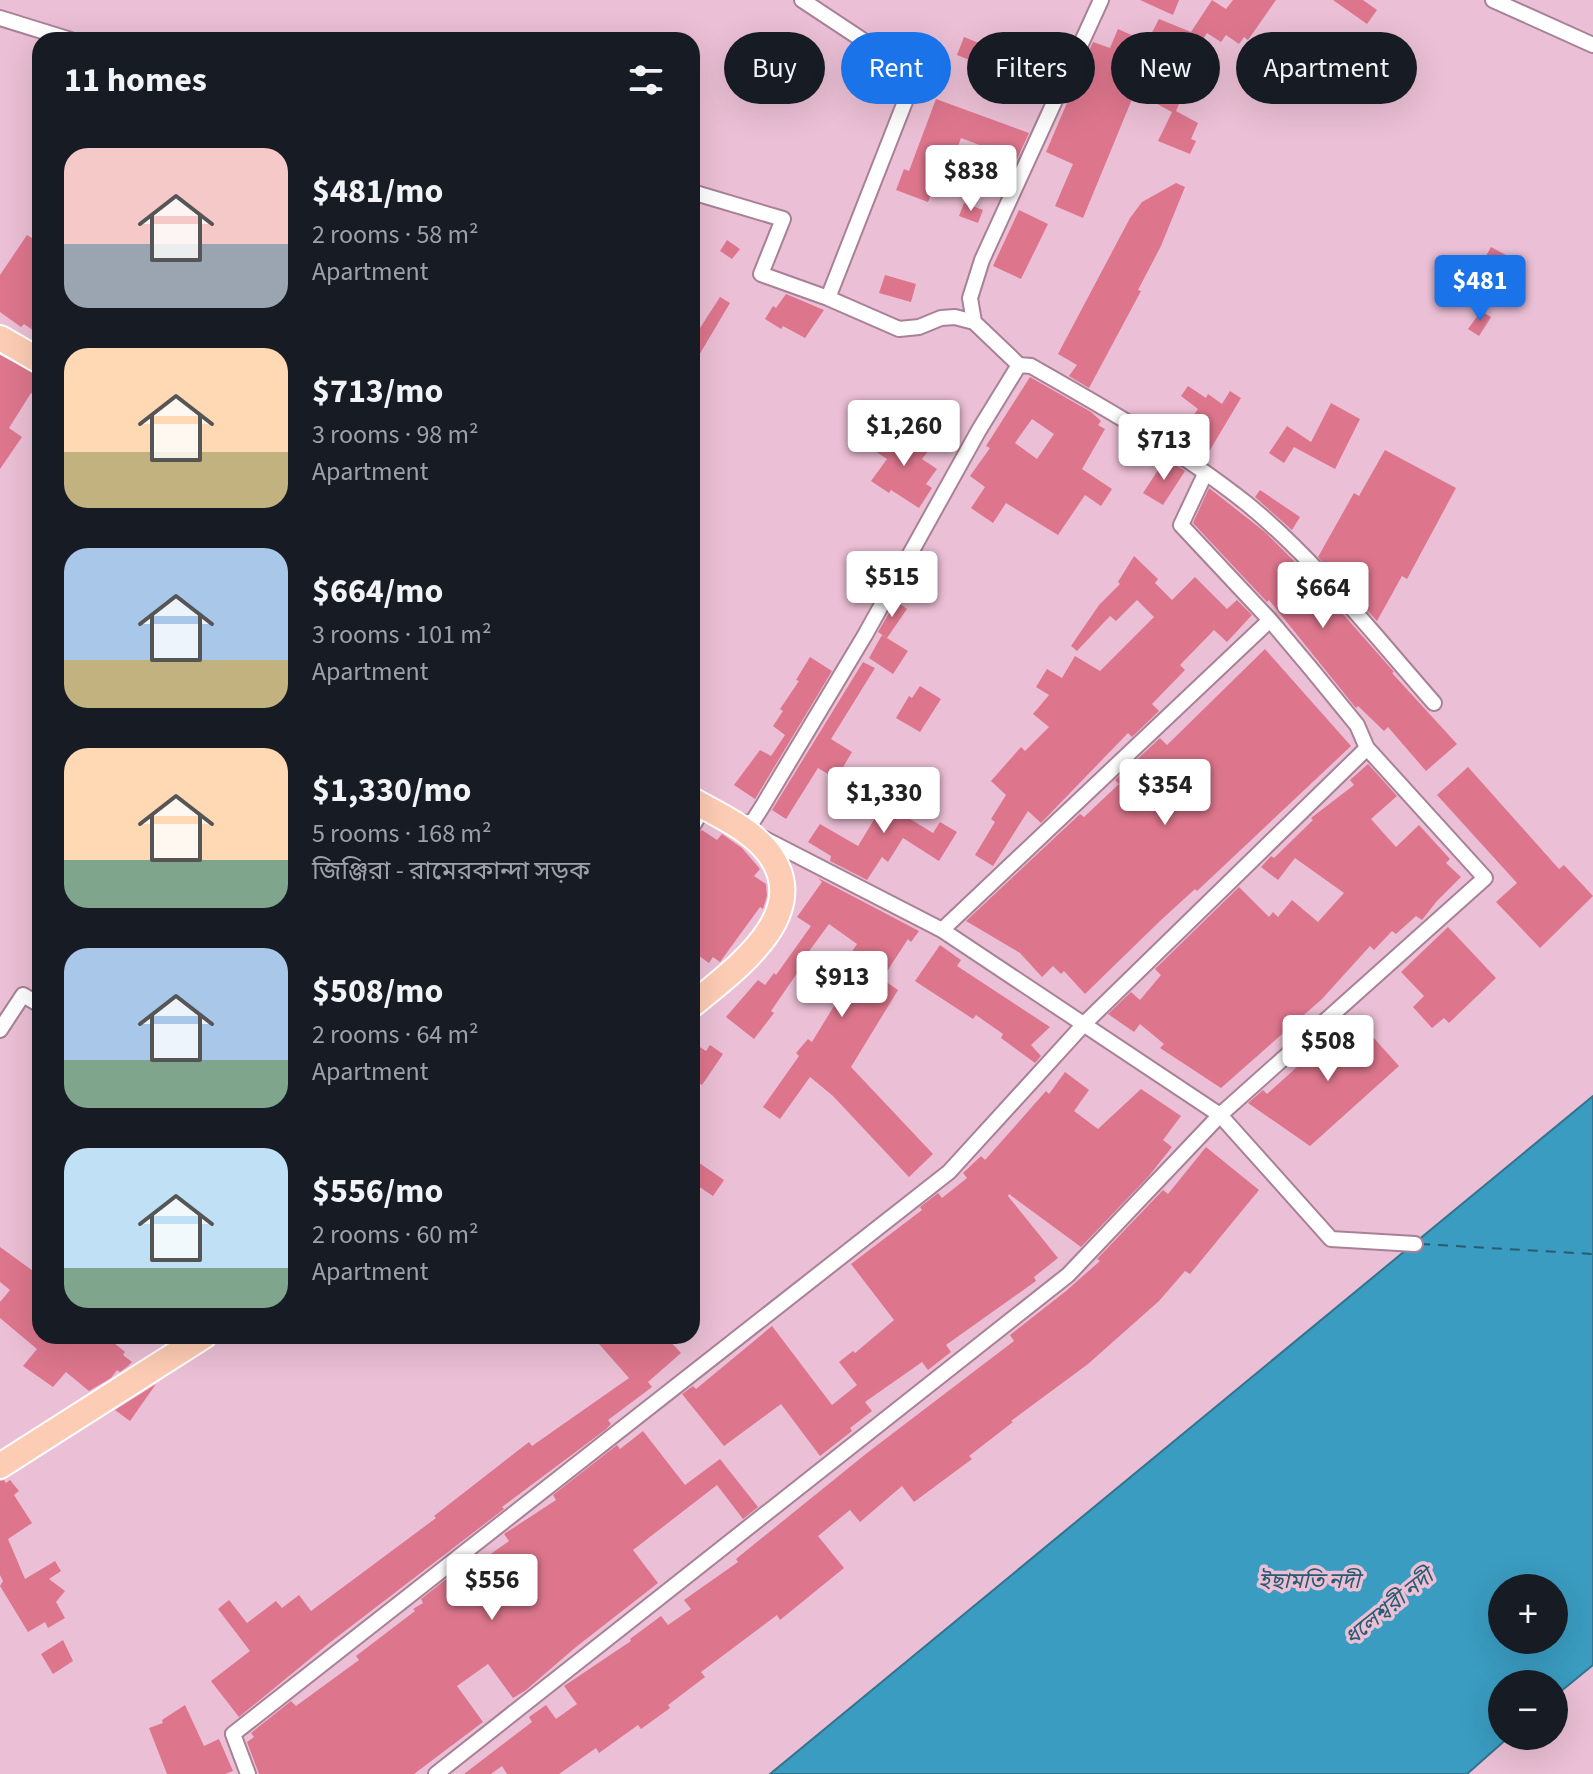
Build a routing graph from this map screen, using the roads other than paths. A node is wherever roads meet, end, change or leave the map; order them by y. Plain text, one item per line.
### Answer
1 (802, 0) edge
2 (1101, 0) edge
3 (1493, 0) edge
4 (0, 18) edge
5 (45, 32) edge
6 (1593, 45) edge
7 (700, 194) edge
8 (828, 298) junction
9 (974, 322) junction
10 (0, 338) edge
11 (32, 356) edge
12 (1019, 365) junction
13 (1205, 474) junction
14 (1270, 620) junction
15 (1434, 703) dead end
16 (1367, 748) junction
17 (700, 812) edge
18 (737, 825) junction
19 (942, 930) junction
20 (700, 999) edge
21 (32, 1000) edge
22 (1085, 1023) junction
23 (0, 1030) edge
24 (1220, 1115) junction
25 (1415, 1244) dead end
26 (191, 1344) edge
27 (0, 1466) edge
28 (248, 1774) edge
29 (436, 1774) edge

1 - 8 street
2 - 9 street
3 - 6 street
4 - 5 street
7 - 8 street
8 - 9 street
9 - 12 street
10 - 11 main road
12 - 13 street
12 - 18 street
13 - 14 street
13 - 15 street
14 - 16 street
14 - 19 street
16 - 22 street
16 - 24 street
17 - 18 main road
18 - 19 street
18 - 20 main road
19 - 22 street
21 - 23 street
22 - 24 street
22 - 28 street
24 - 25 street
24 - 29 street
26 - 27 main road

